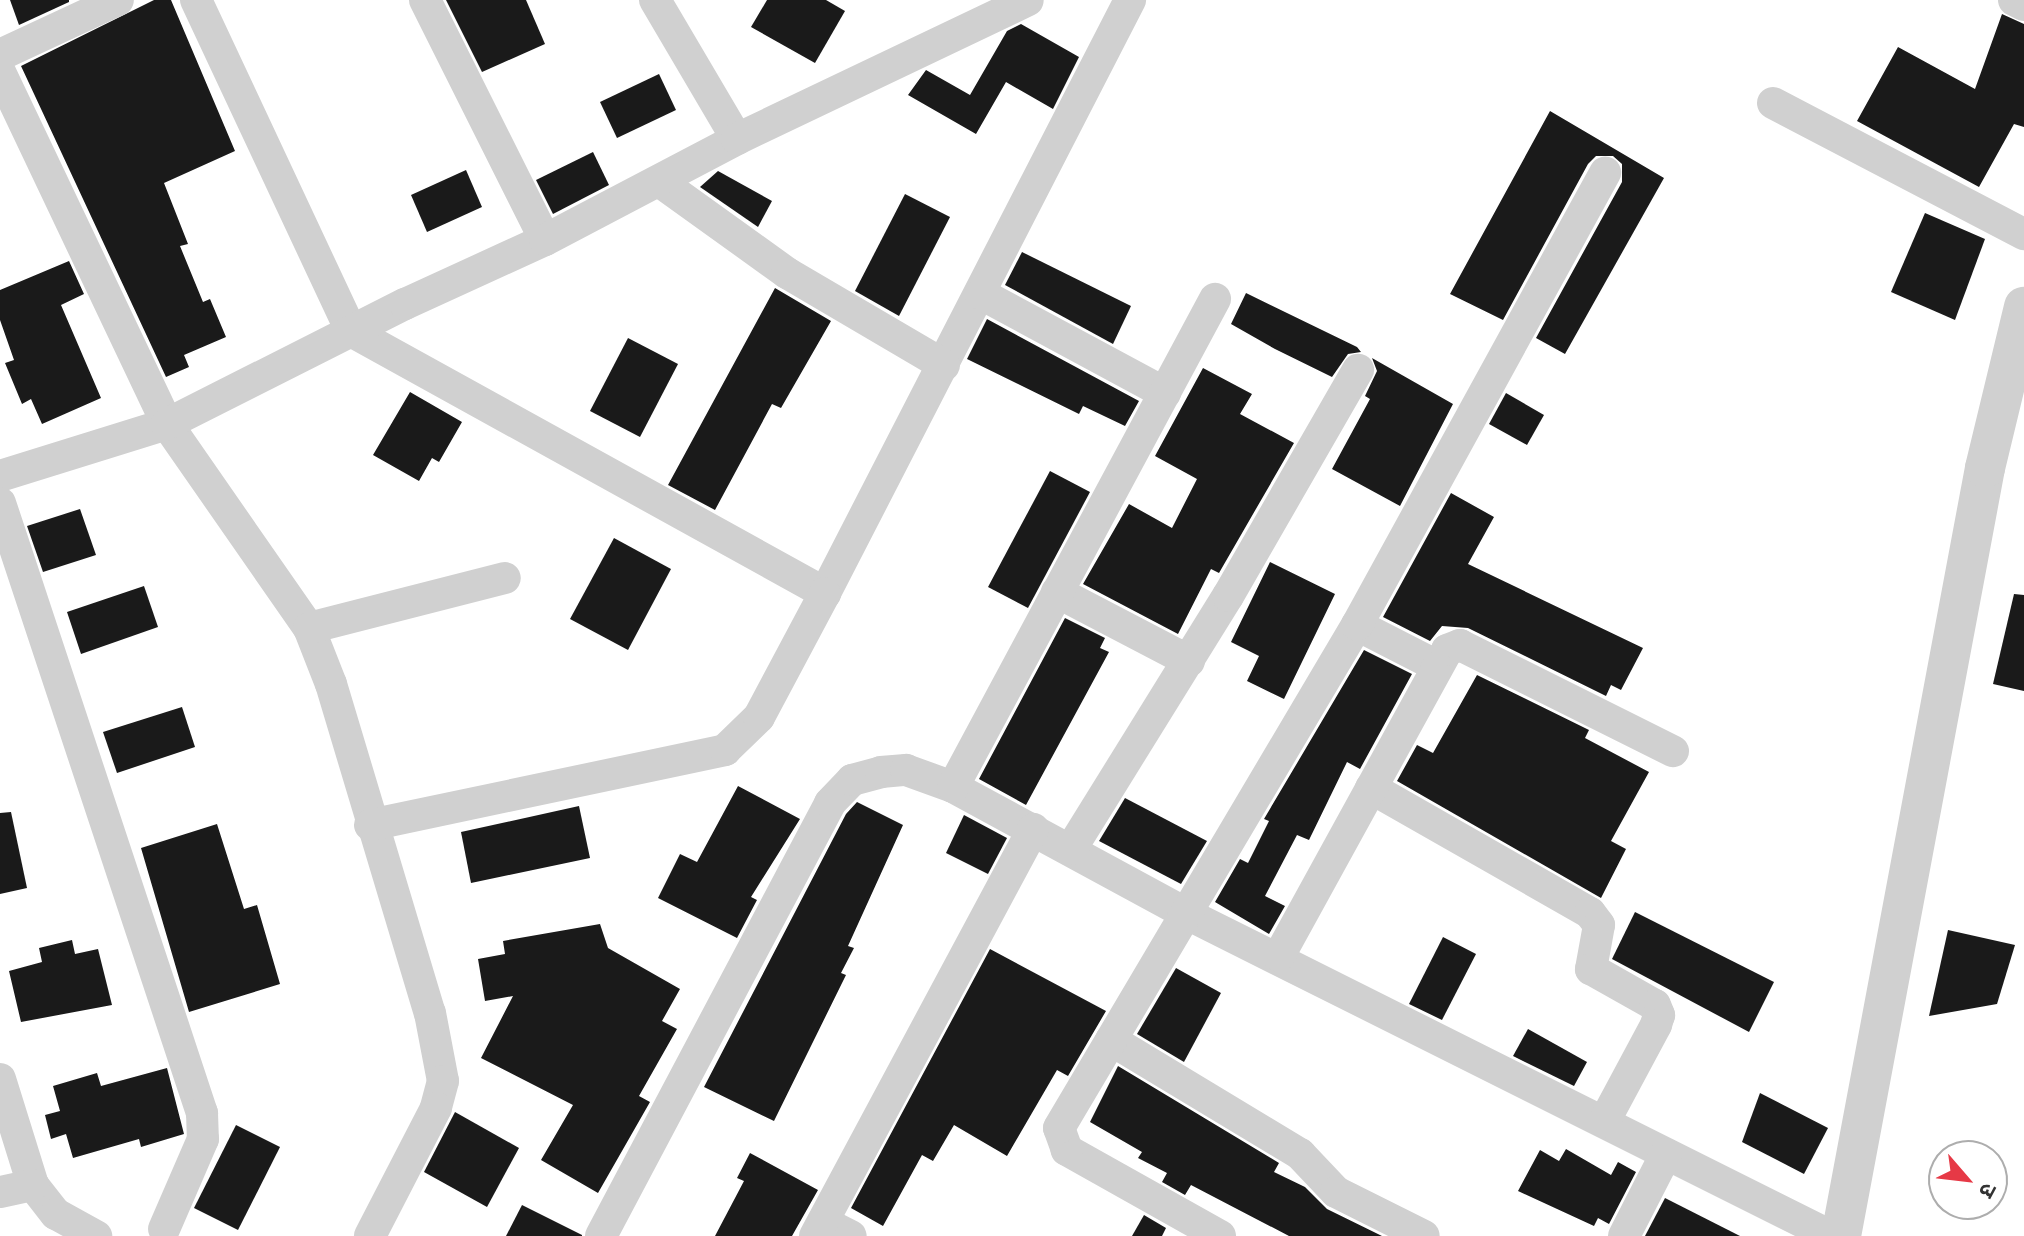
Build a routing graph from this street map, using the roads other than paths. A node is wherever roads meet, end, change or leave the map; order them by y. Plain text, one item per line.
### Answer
1 (118, 0) edge
2 (196, 0) edge
3 (425, 0) edge
4 (655, 0) edge
5 (1028, 0) edge
6 (1130, 0) edge
7 (2014, 0) edge
8 (2024, 5) edge
9 (0, 55) edge
10 (0, 72) edge
11 (1773, 103) dead end
12 (737, 139) junction
13 (1605, 173) dead end
14 (659, 181) junction
15 (2024, 234) edge
16 (545, 240) junction
17 (981, 294) junction
18 (1215, 299) dead end
19 (2024, 307) edge
20 (351, 331) junction
21 (2018, 360) edge
22 (944, 365) junction
23 (1358, 370) dead end
24 (1165, 393) junction
25 (167, 424) junction
26 (0, 476) edge
27 (0, 503) edge
28 (505, 578) dead end
29 (1057, 592) junction
30 (825, 593) junction
31 (1357, 625) junction
32 (309, 628) junction
33 (1189, 661) junction
34 (1437, 666) junction
35 (1673, 751) dead end
36 (953, 787) junction
37 (1371, 788) junction
38 (370, 825) junction
39 (1033, 829) junction
40 (1071, 849) junction
41 (1187, 914) junction
42 (1279, 956) junction
43 (1111, 1040) junction
44 (0, 1079) edge
45 (1604, 1122) junction
46 (1666, 1154) junction
47 (33, 1185) junction
48 (0, 1192) edge
49 (819, 1229) edge
50 (167, 1234) edge
51 (96, 1236) edge
52 (370, 1236) edge
53 (601, 1236) edge
54 (851, 1236) edge
55 (1220, 1236) edge
56 (1424, 1236) edge
57 (1624, 1236) edge
58 (1831, 1236) edge
59 (1841, 1236) edge

1 - 9 street
2 - 20 street
3 - 16 street
4 - 12 street
5 - 12 street
6 - 17 street
7 - 8 street
10 - 25 street
11 - 15 street
12 - 14 street
13 - 31 street
14 - 16 street
14 - 22 street
16 - 20 street
17 - 22 street
17 - 24 street
18 - 24 street
19 - 21 street
20 - 25 street
20 - 30 street
21 - 59 street
22 - 30 street
23 - 33 street
24 - 29 street
25 - 26 street
25 - 32 street
27 - 50 street
28 - 32 street
29 - 33 street
29 - 36 street
30 - 38 street
31 - 34 street
31 - 41 street
32 - 38 street
33 - 40 street
34 - 35 street
34 - 37 street
36 - 39 street
36 - 53 street
37 - 42 street
37 - 45 street
38 - 52 street
39 - 40 street
39 - 49 street
40 - 41 street
41 - 42 street
41 - 43 street
42 - 45 street
43 - 55 street
43 - 56 street
44 - 47 street
45 - 46 street
46 - 57 street
46 - 58 street
47 - 48 street
47 - 51 street
49 - 54 street

